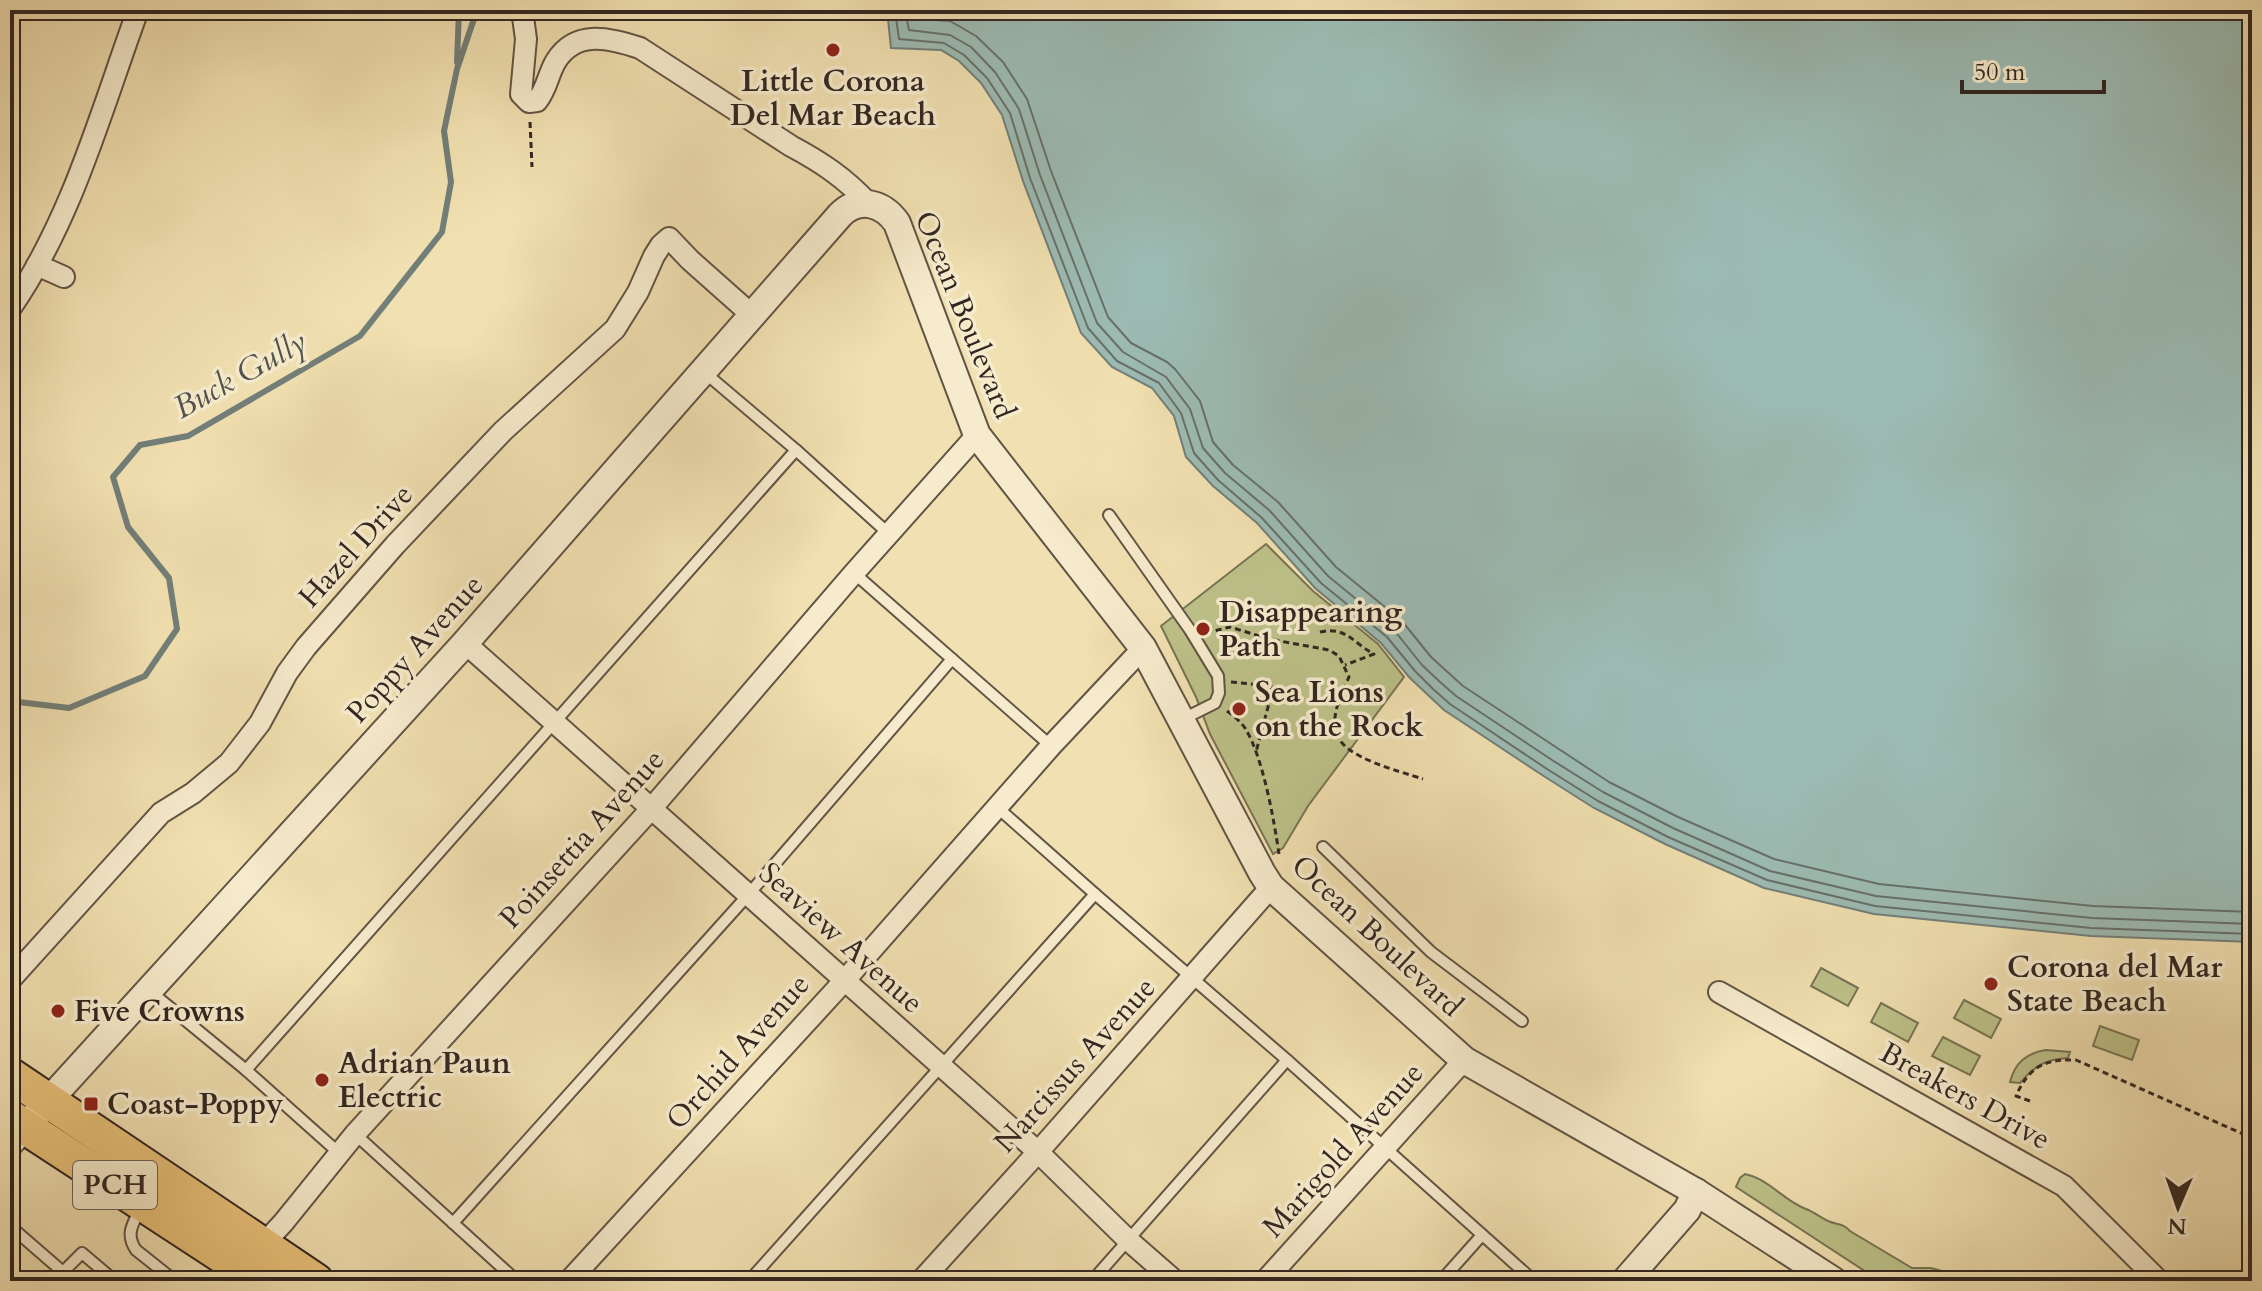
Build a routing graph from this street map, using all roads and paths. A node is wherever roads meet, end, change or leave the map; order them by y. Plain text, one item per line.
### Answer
1 (138, 10) edge
2 (522, 10) edge
3 (529, 102) junction
4 (532, 167) dead end
5 (868, 203) junction
6 (37, 265) junction
7 (64, 277) dead end
8 (10, 309) edge
9 (753, 316) junction
10 (704, 372) junction
11 (977, 435) junction
12 (796, 450) junction
13 (1109, 515) dead end
14 (889, 534) junction
15 (854, 573) junction
16 (1320, 632) dead end
17 (1194, 639) junction
18 (465, 643) junction
19 (1143, 648) junction
20 (952, 659) junction
21 (1345, 665) junction
22 (1220, 680) junction
23 (1215, 703) junction
24 (1180, 720) junction
25 (554, 722) junction
26 (1051, 746) junction
27 (1256, 752) junction
28 (1423, 779) dead end
29 (998, 808) junction
30 (651, 809) junction
31 (1323, 847) dead end
32 (1280, 862) dead end
33 (1271, 887) junction
34 (1095, 894) junction
35 (748, 895) junction
36 (1192, 978) junction
37 (10, 980) edge
38 (845, 980) junction
39 (149, 991) junction
40 (1719, 992) dead end
41 (1522, 1021) dead end
42 (1287, 1060) junction
43 (1464, 1060) junction
44 (942, 1068) junction
45 (246, 1070) junction
46 (10, 1075) edge
47 (2030, 1101) dead end
48 (49, 1102) junction
49 (15, 1129) edge
50 (355, 1134) junction
51 (2252, 1138) edge
52 (1384, 1149) junction
53 (1038, 1152) junction
54 (339, 1153) junction
55 (1696, 1192) junction
56 (143, 1203) junction
57 (453, 1223) junction
58 (10, 1226) edge
59 (1482, 1235) junction
60 (1128, 1240) junction
61 (248, 1269) edge
62 (59, 1277) edge
63 (115, 1281) edge
64 (175, 1281) edge
65 (316, 1281) edge
66 (517, 1281) edge
67 (569, 1281) edge
68 (749, 1281) edge
69 (921, 1281) edge
70 (1092, 1281) edge
71 (1175, 1281) edge
72 (1265, 1281) edge
73 (1441, 1281) edge
74 (1534, 1281) edge
75 (1625, 1281) edge
76 (1834, 1281) edge
77 (2159, 1281) edge

1 - 6 street
2 - 3 street
3 - 4 path
3 - 5 street
5 - 9 street, Poppy Avenue
5 - 11 street, Ocean Boulevard
6 - 7 street
6 - 8 street
9 - 10 street, Poppy Avenue
9 - 37 street, Hazel Drive
10 - 12 lane
10 - 18 street, Poppy Avenue
11 - 14 street, Poinsettia Avenue
11 - 19 street, Ocean Boulevard
12 - 14 lane
12 - 25 lane
13 - 17 lane
14 - 15 street, Poinsettia Avenue
15 - 20 lane
15 - 30 street, Poinsettia Avenue
16 - 21 path
17 - 21 path
17 - 22 lane
18 - 25 street, Seaview Avenue
18 - 39 street, Poppy Avenue
19 - 24 street, Ocean Boulevard
19 - 26 street, Orchid Avenue
20 - 26 lane
20 - 35 lane
21 - 28 path
22 - 23 lane
22 - 27 path
23 - 24 lane
23 - 27 path
24 - 33 street, Ocean Boulevard
25 - 30 street, Seaview Avenue
25 - 45 lane
26 - 29 street, Orchid Avenue
27 - 32 path
29 - 34 lane
29 - 38 street, Orchid Avenue
30 - 35 street, Seaview Avenue
30 - 50 street, Poinsettia Avenue
31 - 41 lane
33 - 36 street, Narcissus Avenue
33 - 43 street, Ocean Boulevard
34 - 36 lane
34 - 44 lane
35 - 38 street, Seaview Avenue
35 - 57 lane
36 - 42 lane
36 - 53 street, Narcissus Avenue
38 - 44 street, Seaview Avenue
38 - 67 street, Orchid Avenue
39 - 45 lane
39 - 48 street, Poppy Avenue
40 - 77 street, Breakers Drive
42 - 52 lane
42 - 60 lane
43 - 52 street, Marigold Avenue
43 - 55 street, Ocean Boulevard
44 - 53 street, Seaview Avenue
44 - 68 lane
45 - 54 lane
46 - 48 highway, PCH
47 - 51 path
48 - 49 street, Poppy Avenue
48 - 61 highway, PCH
49 - 56 highway, PCH
50 - 54 street, Poinsettia Avenue
50 - 57 lane
52 - 59 lane
52 - 72 street, Marigold Avenue
53 - 60 street, Seaview Avenue
53 - 69 street, Narcissus Avenue
54 - 61 street, Poinsettia Avenue
55 - 75 street
55 - 76 street, Ocean Boulevard
56 - 61 highway, PCH
56 - 64 lane
57 - 66 lane
58 - 62 lane
59 - 73 lane
59 - 74 lane
60 - 70 lane
60 - 71 street, Seaview Avenue
61 - 65 highway, PCH
62 - 63 lane

